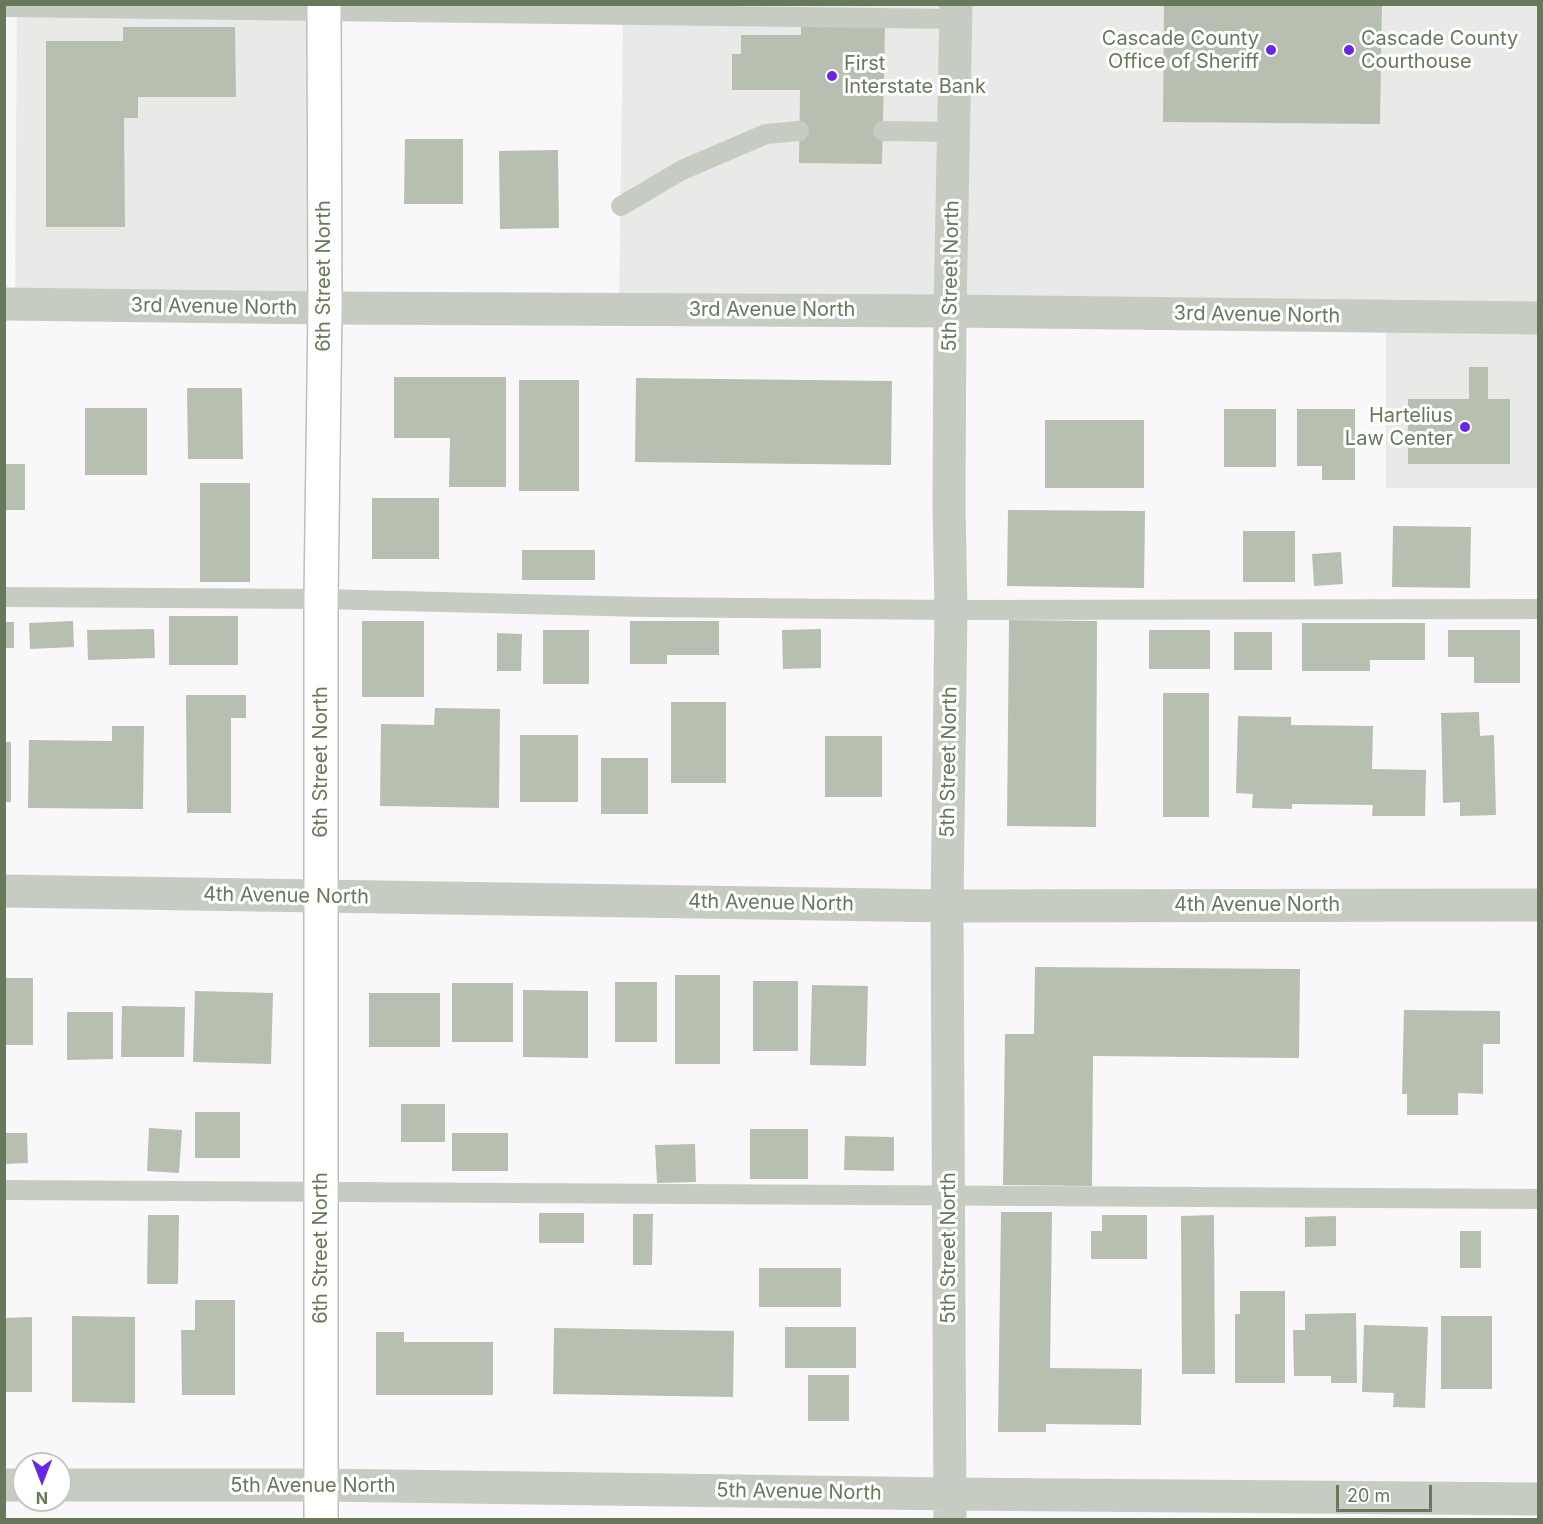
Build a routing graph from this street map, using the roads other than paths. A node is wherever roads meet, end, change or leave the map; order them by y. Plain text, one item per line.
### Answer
1 (4, 7) edge
2 (324, 8) edge
3 (956, 12) edge
4 (799, 130) dead end
5 (883, 130) dead end
6 (954, 132) junction
7 (621, 206) dead end
8 (4, 304) edge
9 (325, 308) junction
10 (950, 311) junction
11 (1539, 318) edge
12 (4, 597) edge
13 (321, 599) junction
14 (1539, 609) edge
15 (951, 610) junction
16 (4, 891) edge
17 (322, 897) junction
18 (1539, 905) edge
19 (947, 906) junction
20 (4, 1190) edge
21 (320, 1192) junction
22 (949, 1195) junction
23 (1539, 1199) edge
24 (72, 1485) edge
25 (321, 1485) junction
26 (1539, 1499) edge
27 (950, 1507) edge
28 (321, 1520) edge

1 - 2 lane
2 - 3 lane
2 - 9 street, 6th Street North
3 - 6 street, 5th Street North
4 - 7 lane
5 - 6 lane
6 - 10 street, 5th Street North
8 - 9 street, 3rd Avenue North
9 - 10 street, 3rd Avenue North
9 - 13 street, 6th Street North
10 - 11 street, 3rd Avenue North
10 - 15 street, 5th Street North
12 - 13 lane
13 - 15 lane
13 - 17 street, 6th Street North
14 - 15 lane
15 - 19 street, 5th Street North
16 - 17 street, 4th Avenue North
17 - 19 street, 4th Avenue North
17 - 21 street, 6th Street North
18 - 19 street, 4th Avenue North
19 - 22 street, 5th Street North
20 - 21 lane
21 - 22 lane
21 - 25 street, 6th Street North
22 - 23 lane
22 - 27 street, 5th Street North
24 - 25 street, 5th Avenue North
25 - 27 street, 5th Avenue North
25 - 28 street, 6th Street North
26 - 27 street, 5th Avenue North

